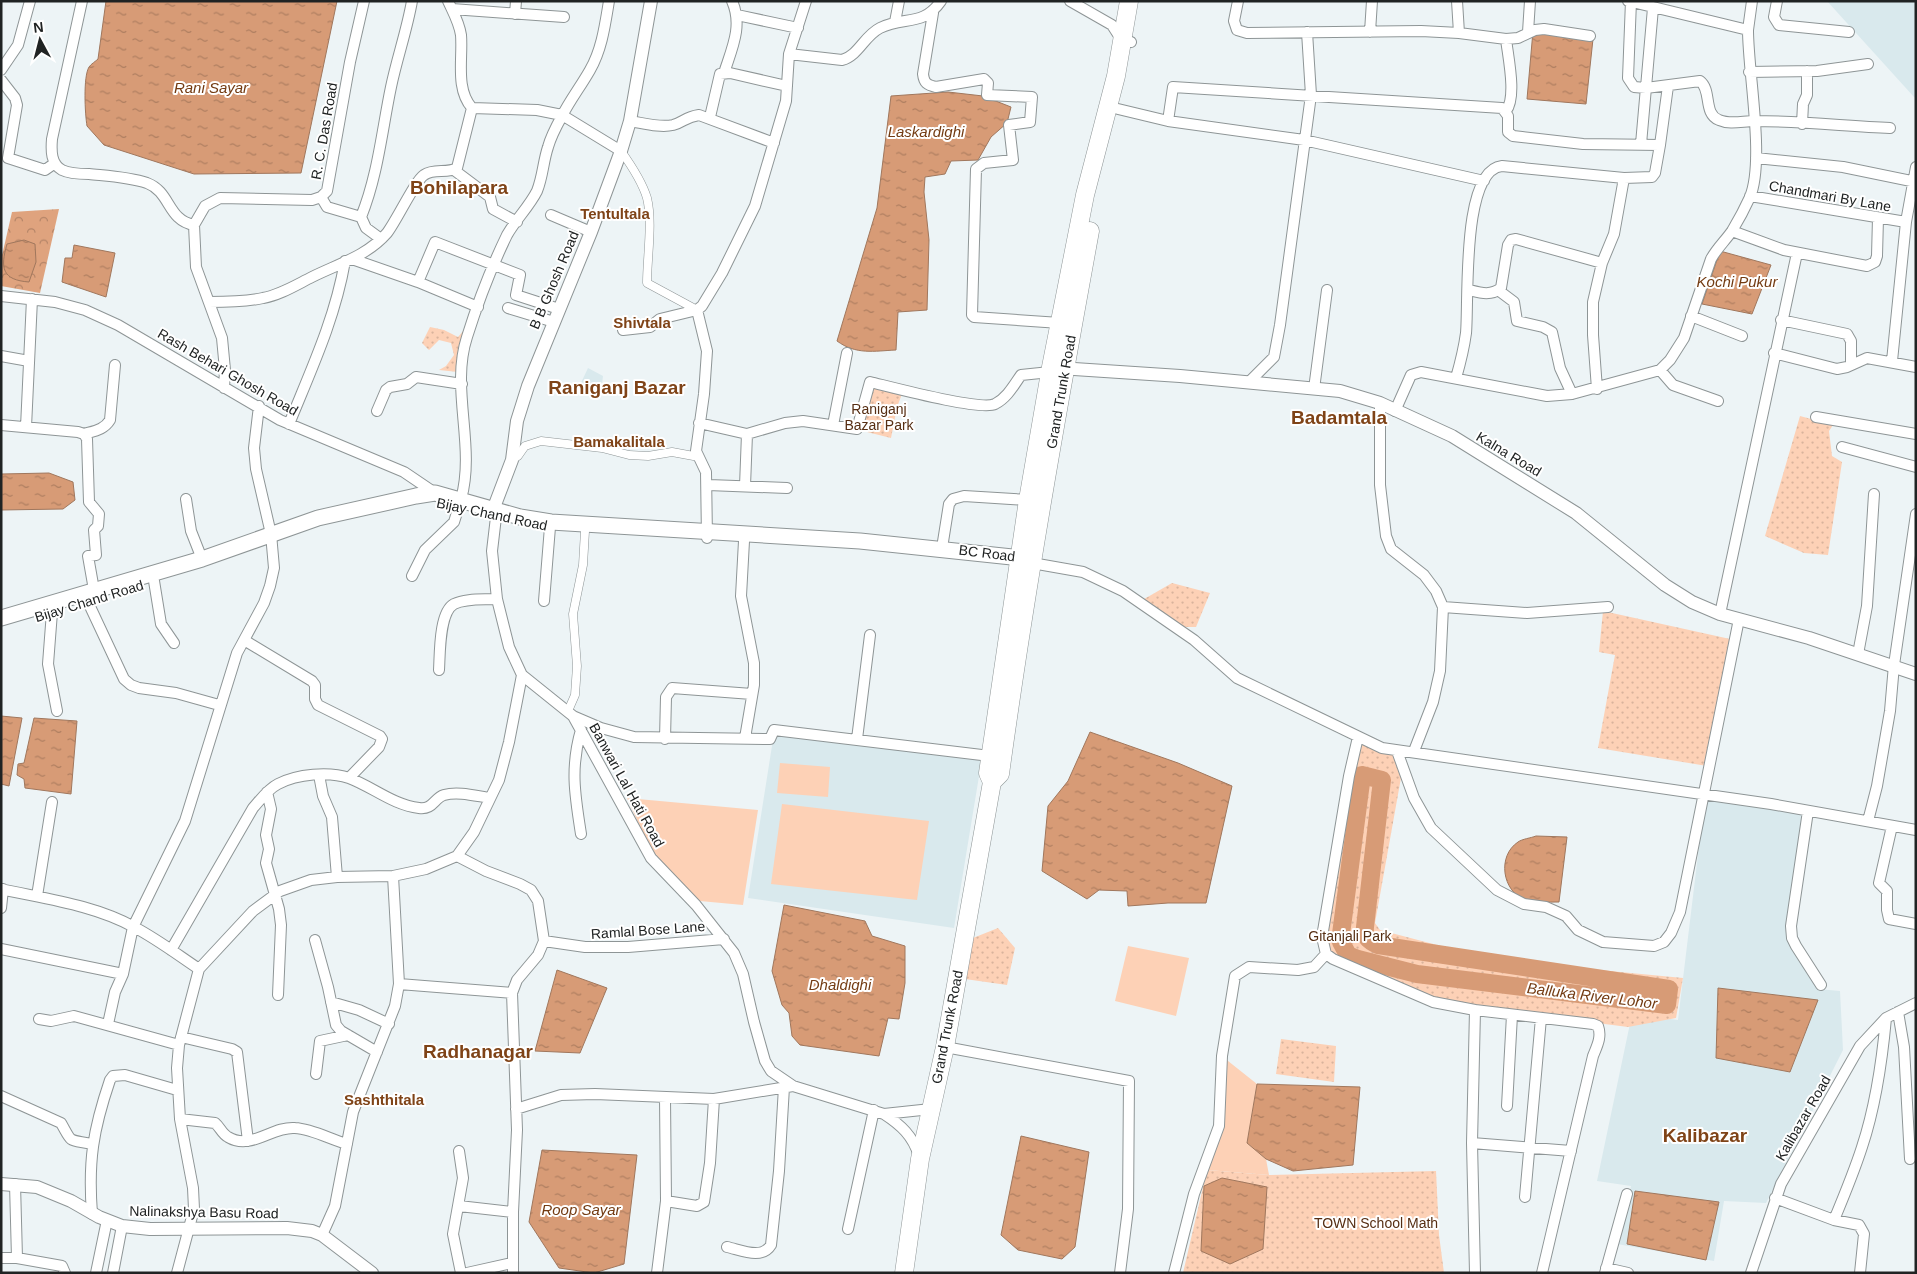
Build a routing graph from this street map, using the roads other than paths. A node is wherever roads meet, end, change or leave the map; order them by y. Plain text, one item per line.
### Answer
1 (30, 1) edge
2 (82, 1) edge
3 (364, 1) edge
4 (412, 1) edge
5 (516, 1) edge
6 (609, 1) edge
7 (651, 1) edge
8 (732, 1) edge
9 (806, 1) edge
10 (899, 1) edge
11 (941, 1) edge
12 (1070, 1) edge
13 (1129, 1) edge
14 (1138, 1) edge
15 (1238, 1) edge
16 (1372, 1) edge
17 (1457, 1) edge
18 (1530, 1) edge
19 (1752, 1) edge
20 (1777, 1) edge
21 (1630, 2) edge
22 (450, 5) edge
23 (1653, 8) junction
24 (933, 12) junction
25 (516, 14) junction
26 (737, 15) junction
27 (564, 17) dead end
28 (895, 22) junction
29 (798, 28) junction
30 (1125, 30) junction
31 (1748, 30) junction
32 (1307, 32) junction
33 (1370, 32) junction
34 (1528, 32) junction
35 (1849, 32) dead end
36 (1459, 33) junction
37 (1590, 36) dead end
38 (1506, 39) junction
39 (789, 54) junction
40 (1868, 64) dead end
41 (1, 70) edge
42 (1807, 71) junction
43 (1749, 72) junction
44 (724, 73) junction
45 (1, 80) edge
46 (787, 86) junction
47 (1668, 86) junction
48 (1646, 88) junction
49 (1311, 95) junction
50 (472, 108) junction
51 (1118, 109) junction
52 (1506, 111) junction
53 (562, 115) junction
54 (710, 118) junction
55 (630, 121) junction
56 (1168, 121) junction
57 (1754, 121) junction
58 (1802, 124) junction
59 (1890, 128) dead end
60 (1304, 140) junction
61 (774, 143) junction
62 (1641, 144) junction
63 (1660, 146) junction
64 (621, 151) junction
65 (8, 158) junction
66 (1756, 158) junction
67 (55, 163) junction
68 (1916, 167) edge
69 (2, 168) edge
70 (454, 170) junction
71 (1624, 178) junction
72 (1484, 181) junction
73 (1914, 181) edge
74 (1750, 196) junction
75 (321, 197) junction
76 (551, 215) dead end
77 (360, 216) junction
78 (1878, 218) junction
79 (517, 222) junction
80 (1906, 222) junction
81 (194, 225) junction
82 (1732, 231) junction
83 (591, 232) junction
84 (381, 239) junction
85 (1796, 253) junction
86 (349, 260) junction
87 (1602, 263) junction
88 (494, 267) junction
89 (418, 282) junction
90 (1327, 290) dead end
91 (1468, 290) junction
92 (1498, 290) junction
93 (1, 296) edge
94 (32, 299) junction
95 (209, 302) junction
96 (478, 307) junction
97 (508, 308) dead end
98 (559, 309) junction
99 (697, 310) junction
100 (1691, 316) junction
101 (1782, 320) junction
102 (554, 322) junction
103 (1060, 323) junction
104 (623, 330) dead end
105 (1742, 336) dead end
106 (847, 353) dead end
107 (1774, 353) junction
108 (1, 356) edge
109 (29, 361) junction
110 (1892, 361) junction
111 (115, 365) dead end
112 (1851, 365) junction
113 (1916, 367) edge
114 (1055, 369) junction
115 (1660, 370) junction
116 (1456, 378) junction
117 (1248, 382) junction
118 (462, 384) junction
119 (224, 388) junction
120 (1314, 389) junction
121 (1597, 389) junction
122 (1572, 394) junction
123 (1718, 401) dead end
124 (1380, 403) junction
125 (259, 406) junction
126 (377, 411) dead end
127 (1395, 411) junction
128 (1816, 417) dead end
129 (699, 423) junction
130 (289, 424) junction
131 (1, 425) edge
132 (833, 425) junction
133 (26, 427) junction
134 (84, 434) junction
135 (747, 434) junction
136 (1916, 434) edge
137 (1842, 447) dead end
138 (699, 457) junction
139 (512, 460) junction
140 (1916, 467) edge
141 (708, 485) junction
142 (745, 486) junction
143 (787, 488) dead end
144 (436, 492) junction
145 (1874, 494) dead end
146 (186, 499) dead end
147 (1028, 500) junction
148 (460, 503) junction
149 (495, 513) junction
150 (1916, 514) edge
151 (550, 527) junction
152 (585, 531) junction
153 (1914, 532) edge
154 (707, 536) junction
155 (272, 538) junction
156 (744, 541) junction
157 (942, 552) junction
158 (202, 559) junction
159 (1027, 562) junction
160 (412, 576) dead end
161 (154, 581) junction
162 (1911, 587) edge
163 (90, 595) junction
164 (497, 599) junction
165 (544, 601) dead end
166 (1443, 607) junction
167 (1608, 607) dead end
168 (52, 612) junction
169 (1720, 614) junction
170 (1, 618) edge
171 (1739, 619) junction
172 (1, 628) edge
173 (870, 635) dead end
174 (244, 640) junction
175 (174, 643) dead end
176 (1858, 654) junction
177 (1894, 665) junction
178 (439, 670) dead end
179 (1916, 674) edge
180 (522, 675) junction
181 (752, 694) junction
182 (219, 705) junction
183 (56, 711) dead end
184 (571, 714) junction
185 (581, 730) junction
186 (1358, 737) junction
187 (746, 738) junction
188 (666, 739) junction
189 (857, 739) junction
190 (1397, 751) junction
191 (1414, 751) junction
192 (990, 756) junction
193 (319, 775) junction
194 (349, 778) junction
195 (992, 782) junction
196 (267, 792) junction
197 (1703, 794) junction
198 (490, 798) junction
199 (52, 802) dead end
200 (1808, 811) junction
201 (1868, 821) junction
202 (1892, 826) junction
203 (1916, 830) edge
204 (581, 834) dead end
205 (457, 856) junction
206 (393, 876) junction
207 (337, 877) junction
208 (2, 889) edge
209 (275, 894) junction
210 (37, 896) junction
211 (1, 908) edge
212 (709, 921) junction
213 (1916, 924) edge
214 (134, 927) junction
215 (705, 939) junction
216 (724, 939) junction
217 (315, 940) dead end
218 (544, 941) junction
219 (1, 948) edge
220 (170, 950) junction
221 (1326, 954) junction
222 (199, 969) junction
223 (123, 974) junction
224 (399, 984) junction
225 (1821, 985) dead end
226 (512, 993) junction
227 (278, 995) dead end
228 (331, 1002) junction
229 (1916, 1003) edge
230 (1475, 1010) junction
231 (1898, 1012) junction
232 (1512, 1015) junction
233 (1541, 1018) junction
234 (1886, 1018) junction
235 (39, 1020) dead end
236 (108, 1024) junction
237 (389, 1024) junction
238 (348, 1035) junction
239 (180, 1041) junction
240 (945, 1047) junction
241 (377, 1052) junction
242 (316, 1074) dead end
243 (789, 1087) junction
244 (178, 1090) junction
245 (1, 1096) edge
246 (665, 1098) junction
247 (714, 1099) junction
248 (1507, 1106) dead end
249 (516, 1109) junction
250 (931, 1109) junction
251 (874, 1110) junction
252 (884, 1114) junction
253 (180, 1120) junction
254 (248, 1141) junction
255 (1472, 1143) junction
256 (92, 1144) junction
257 (347, 1144) junction
258 (1531, 1147) junction
259 (459, 1151) dead end
260 (1571, 1151) junction
261 (920, 1159) junction
262 (1910, 1159) dead end
263 (1, 1184) edge
264 (15, 1184) junction
265 (1627, 1194) dead end
266 (1525, 1197) dead end
267 (1776, 1198) junction
268 (666, 1202) junction
269 (459, 1206) junction
270 (513, 1212) junction
271 (92, 1214) junction
272 (106, 1220) junction
273 (1834, 1220) junction
274 (122, 1226) junction
275 (189, 1229) junction
276 (848, 1229) dead end
277 (322, 1235) junction
278 (727, 1247) dead end
279 (1, 1258) edge
280 (17, 1258) junction
281 (512, 1268) edge
282 (1605, 1270) edge
283 (65, 1273) edge
284 (96, 1273) edge
285 (113, 1273) edge
286 (177, 1273) edge
287 (372, 1273) edge
288 (461, 1273) edge
289 (467, 1273) edge
290 (657, 1273) edge
291 (904, 1273) edge
292 (1120, 1273) edge
293 (1174, 1273) edge
294 (1474, 1273) edge
295 (1542, 1273) edge
296 (1628, 1273) edge
297 (1751, 1273) edge
298 (1860, 1273) edge

1 - 41 street
2 - 67 street
3 - 75 street, R. C. Das Road
4 - 77 street
5 - 25 street
6 - 53 street
7 - 55 street, B B Ghosh Road
8 - 26 street
9 - 29 street
10 - 28 street
11 - 24 street
12 - 30 street
13 - 30 highway, Grand Trunk Road
14 - 30 highway, Grand Trunk Road
15 - 32 street
16 - 33 street
17 - 36 street
18 - 34 street
19 - 31 street
20 - 35 street
21 - 23 street
21 - 48 street
22 - 25 street
22 - 50 street
23 - 31 street
23 - 48 street
24 - 28 street
24 - 103 street
25 - 27 street
26 - 29 street
26 - 44 street
28 - 39 street
29 - 39 street
30 - 51 highway, Grand Trunk Road
30 - 103 highway, Grand Trunk Road
31 - 43 street
32 - 33 street
32 - 49 street
33 - 36 street
34 - 37 street
34 - 38 street
36 - 38 street
38 - 52 street
39 - 46 street
40 - 42 street
42 - 43 street
42 - 58 street
43 - 57 street
44 - 46 street
44 - 54 street
45 - 65 street
46 - 61 street
47 - 48 street
47 - 57 street
47 - 63 street
48 - 62 street
49 - 52 street
49 - 56 street
49 - 60 street
50 - 53 street
50 - 70 street
51 - 56 street
51 - 114 highway, Grand Trunk Road
52 - 62 street
53 - 64 street
53 - 79 street
54 - 55 street
54 - 61 street
55 - 64 street, B B Ghosh Road
56 - 60 street
57 - 58 street
57 - 66 street
58 - 59 street
60 - 72 street
60 - 117 street
61 - 99 street
62 - 63 street
63 - 71 street
64 - 83 street, B B Ghosh Road
64 - 99 street
65 - 67 street
65 - 69 street
66 - 73 street
66 - 74 street
67 - 81 street
68 - 73 street
70 - 79 street
70 - 84 street
71 - 72 street
71 - 87 street
72 - 91 street
73 - 80 street
74 - 78 street, Chandmari By Lane
74 - 82 street
75 - 77 street
75 - 81 street, R. C. Das Road
76 - 83 street
77 - 84 street
78 - 80 street, Chandmari By Lane
78 - 85 street
79 - 88 street
80 - 110 street
81 - 95 street
82 - 85 street
82 - 100 street
83 - 98 street, B B Ghosh Road
84 - 86 street
85 - 101 street
86 - 89 street
86 - 95 street
86 - 130 street
87 - 92 street
87 - 121 street
88 - 89 street
88 - 96 street
88 - 98 street
89 - 96 street
90 - 120 street
91 - 92 street
91 - 116 street
92 - 122 street
93 - 94 street, Rash Behari Ghosh Road
94 - 109 street
94 - 119 street, Rash Behari Ghosh Road
95 - 119 street
96 - 118 street
97 - 102 street
98 - 102 street, B B Ghosh Road
99 - 104 street
99 - 129 street
100 - 105 street
100 - 115 street
101 - 107 street
101 - 112 street
102 - 139 street, B B Ghosh Road
103 - 114 highway, Grand Trunk Road
106 - 132 street
107 - 112 street
107 - 169 street
108 - 109 street
109 - 133 street
110 - 112 street
110 - 113 street
111 - 134 street
114 - 117 street, Kalna Road
114 - 132 street
114 - 147 highway, Grand Trunk Road
114 - 159 highway, Grand Trunk Road
115 - 121 street
115 - 123 street
116 - 122 street
116 - 127 street
117 - 120 street, Kalna Road
118 - 126 street
118 - 148 street
119 - 125 street, Rash Behari Ghosh Road
120 - 124 street, Kalna Road
121 - 122 street
124 - 127 street, Kalna Road
124 - 166 street
125 - 130 street, Rash Behari Ghosh Road
125 - 155 street
127 - 169 street, Kalna Road
128 - 136 street
129 - 135 street
129 - 138 street
130 - 144 street, Rash Behari Ghosh Road
131 - 133 street
132 - 135 street
133 - 134 street
134 - 163 street
135 - 142 street
137 - 140 street
138 - 139 street
138 - 141 street
139 - 149 street, B B Ghosh Road
141 - 142 street
141 - 154 street
142 - 143 street
144 - 148 main road, Bijay Chand Road
144 - 155 main road, Bijay Chand Road
145 - 176 street
146 - 158 street
147 - 157 street
147 - 159 highway, Grand Trunk Road
148 - 149 main road, Bijay Chand Road
148 - 155 main road, Bijay Chand Road
148 - 160 street
149 - 151 main road, Bijay Chand Road
149 - 154 main road, Bijay Chand Road
149 - 164 street, Banwari Lal Hati Road
150 - 153 street
151 - 152 main road, Bijay Chand Road
151 - 165 street
152 - 154 main road, Bijay Chand Road
152 - 184 street
153 - 162 street
154 - 156 main road, Bijay Chand Road
154 - 157 main road, Bijay Chand Road
155 - 158 main road, Bijay Chand Road
155 - 161 main road, Bijay Chand Road
155 - 174 street
156 - 157 main road, Bijay Chand Road
156 - 181 street
157 - 159 main road, BC Road
158 - 163 main road, Bijay Chand Road
159 - 186 street
159 - 192 highway, Grand Trunk Road
159 - 195 highway, Grand Trunk Road
161 - 163 main road, Bijay Chand Road
161 - 175 street
162 - 177 street
163 - 168 main road, Bijay Chand Road
163 - 170 main road, Bijay Chand Road
163 - 182 street
164 - 178 street
164 - 180 street, Banwari Lal Hati Road
166 - 167 street
166 - 191 street
168 - 172 main road, Bijay Chand Road
168 - 183 street
169 - 171 street, Kalna Road
171 - 176 street, Kalna Road
171 - 197 street
173 - 189 street
174 - 182 street
174 - 194 street
176 - 177 street, Kalna Road
177 - 179 street, Kalna Road
177 - 201 street
180 - 184 street, Banwari Lal Hati Road
180 - 198 street
181 - 187 street
181 - 188 street
182 - 214 street
184 - 185 street, Banwari Lal Hati Road
184 - 188 street
185 - 204 street
185 - 212 street, Banwari Lal Hati Road
186 - 190 street
186 - 221 street
187 - 188 street
187 - 189 street
189 - 192 street
190 - 191 street
190 - 197 street
191 - 197 street
192 - 195 highway, Grand Trunk Road
193 - 194 street
193 - 196 street
193 - 207 street
194 - 198 street
195 - 240 highway, Grand Trunk Road
196 - 209 street
196 - 220 street
197 - 200 street
198 - 205 street
199 - 210 street
200 - 201 street
200 - 225 street
201 - 202 street
202 - 203 street
202 - 213 street
205 - 206 street
205 - 218 street
206 - 207 street
206 - 224 street
207 - 209 street
208 - 210 street
208 - 211 street
209 - 222 street
209 - 227 street
210 - 214 street
212 - 215 street
212 - 216 street, Banwari Lal Hati Road
214 - 220 street
214 - 223 street
215 - 216 street, Ramlal Bose Lane
215 - 218 street, Ramlal Bose Lane
216 - 243 street, Banwari Lal Hati Road
217 - 228 street
218 - 226 street
219 - 223 street
220 - 222 street
221 - 230 street
221 - 293 street
222 - 239 street
223 - 236 street
224 - 226 street
224 - 237 street
226 - 249 street
228 - 237 street
228 - 238 street
229 - 231 street, Kalibazar Road
230 - 232 street
230 - 255 street
231 - 234 street, Kalibazar Road
231 - 262 street
232 - 233 street
232 - 248 street
233 - 258 street
233 - 260 street
234 - 267 street, Kalibazar Road
234 - 273 street
235 - 236 street
236 - 239 street
237 - 241 street
238 - 241 street
238 - 242 street
239 - 244 street
239 - 254 street
240 - 250 highway, Grand Trunk Road
240 - 292 street
241 - 257 street
243 - 247 street
243 - 251 street, Banwari Lal Hati Road
243 - 278 street
244 - 253 street
244 - 256 street
245 - 256 street
246 - 247 street
246 - 249 street
246 - 268 street
247 - 268 street
249 - 270 street
250 - 252 street, Banwari Lal Hati Road
250 - 261 highway, Grand Trunk Road
251 - 252 street, Banwari Lal Hati Road
251 - 276 street
252 - 261 street
253 - 254 street
253 - 275 street
254 - 257 street
255 - 258 street
255 - 294 street
256 - 271 street
257 - 277 street
258 - 260 street
258 - 266 street
259 - 269 street
260 - 295 street
261 - 291 highway, Grand Trunk Road
263 - 264 street, Nalinakshya Basu Road
264 - 271 street, Nalinakshya Basu Road
264 - 280 street
265 - 282 street
267 - 273 street
267 - 297 street, Kalibazar Road
268 - 290 street
269 - 270 street
269 - 288 street
270 - 281 street
271 - 272 street, Nalinakshya Basu Road
272 - 274 street, Nalinakshya Basu Road
272 - 284 street
273 - 298 street
274 - 275 street, Nalinakshya Basu Road
274 - 285 street
275 - 277 street, Nalinakshya Basu Road
275 - 286 street
277 - 287 street, Nalinakshya Basu Road
279 - 280 street
280 - 283 street
281 - 289 street
282 - 296 street

